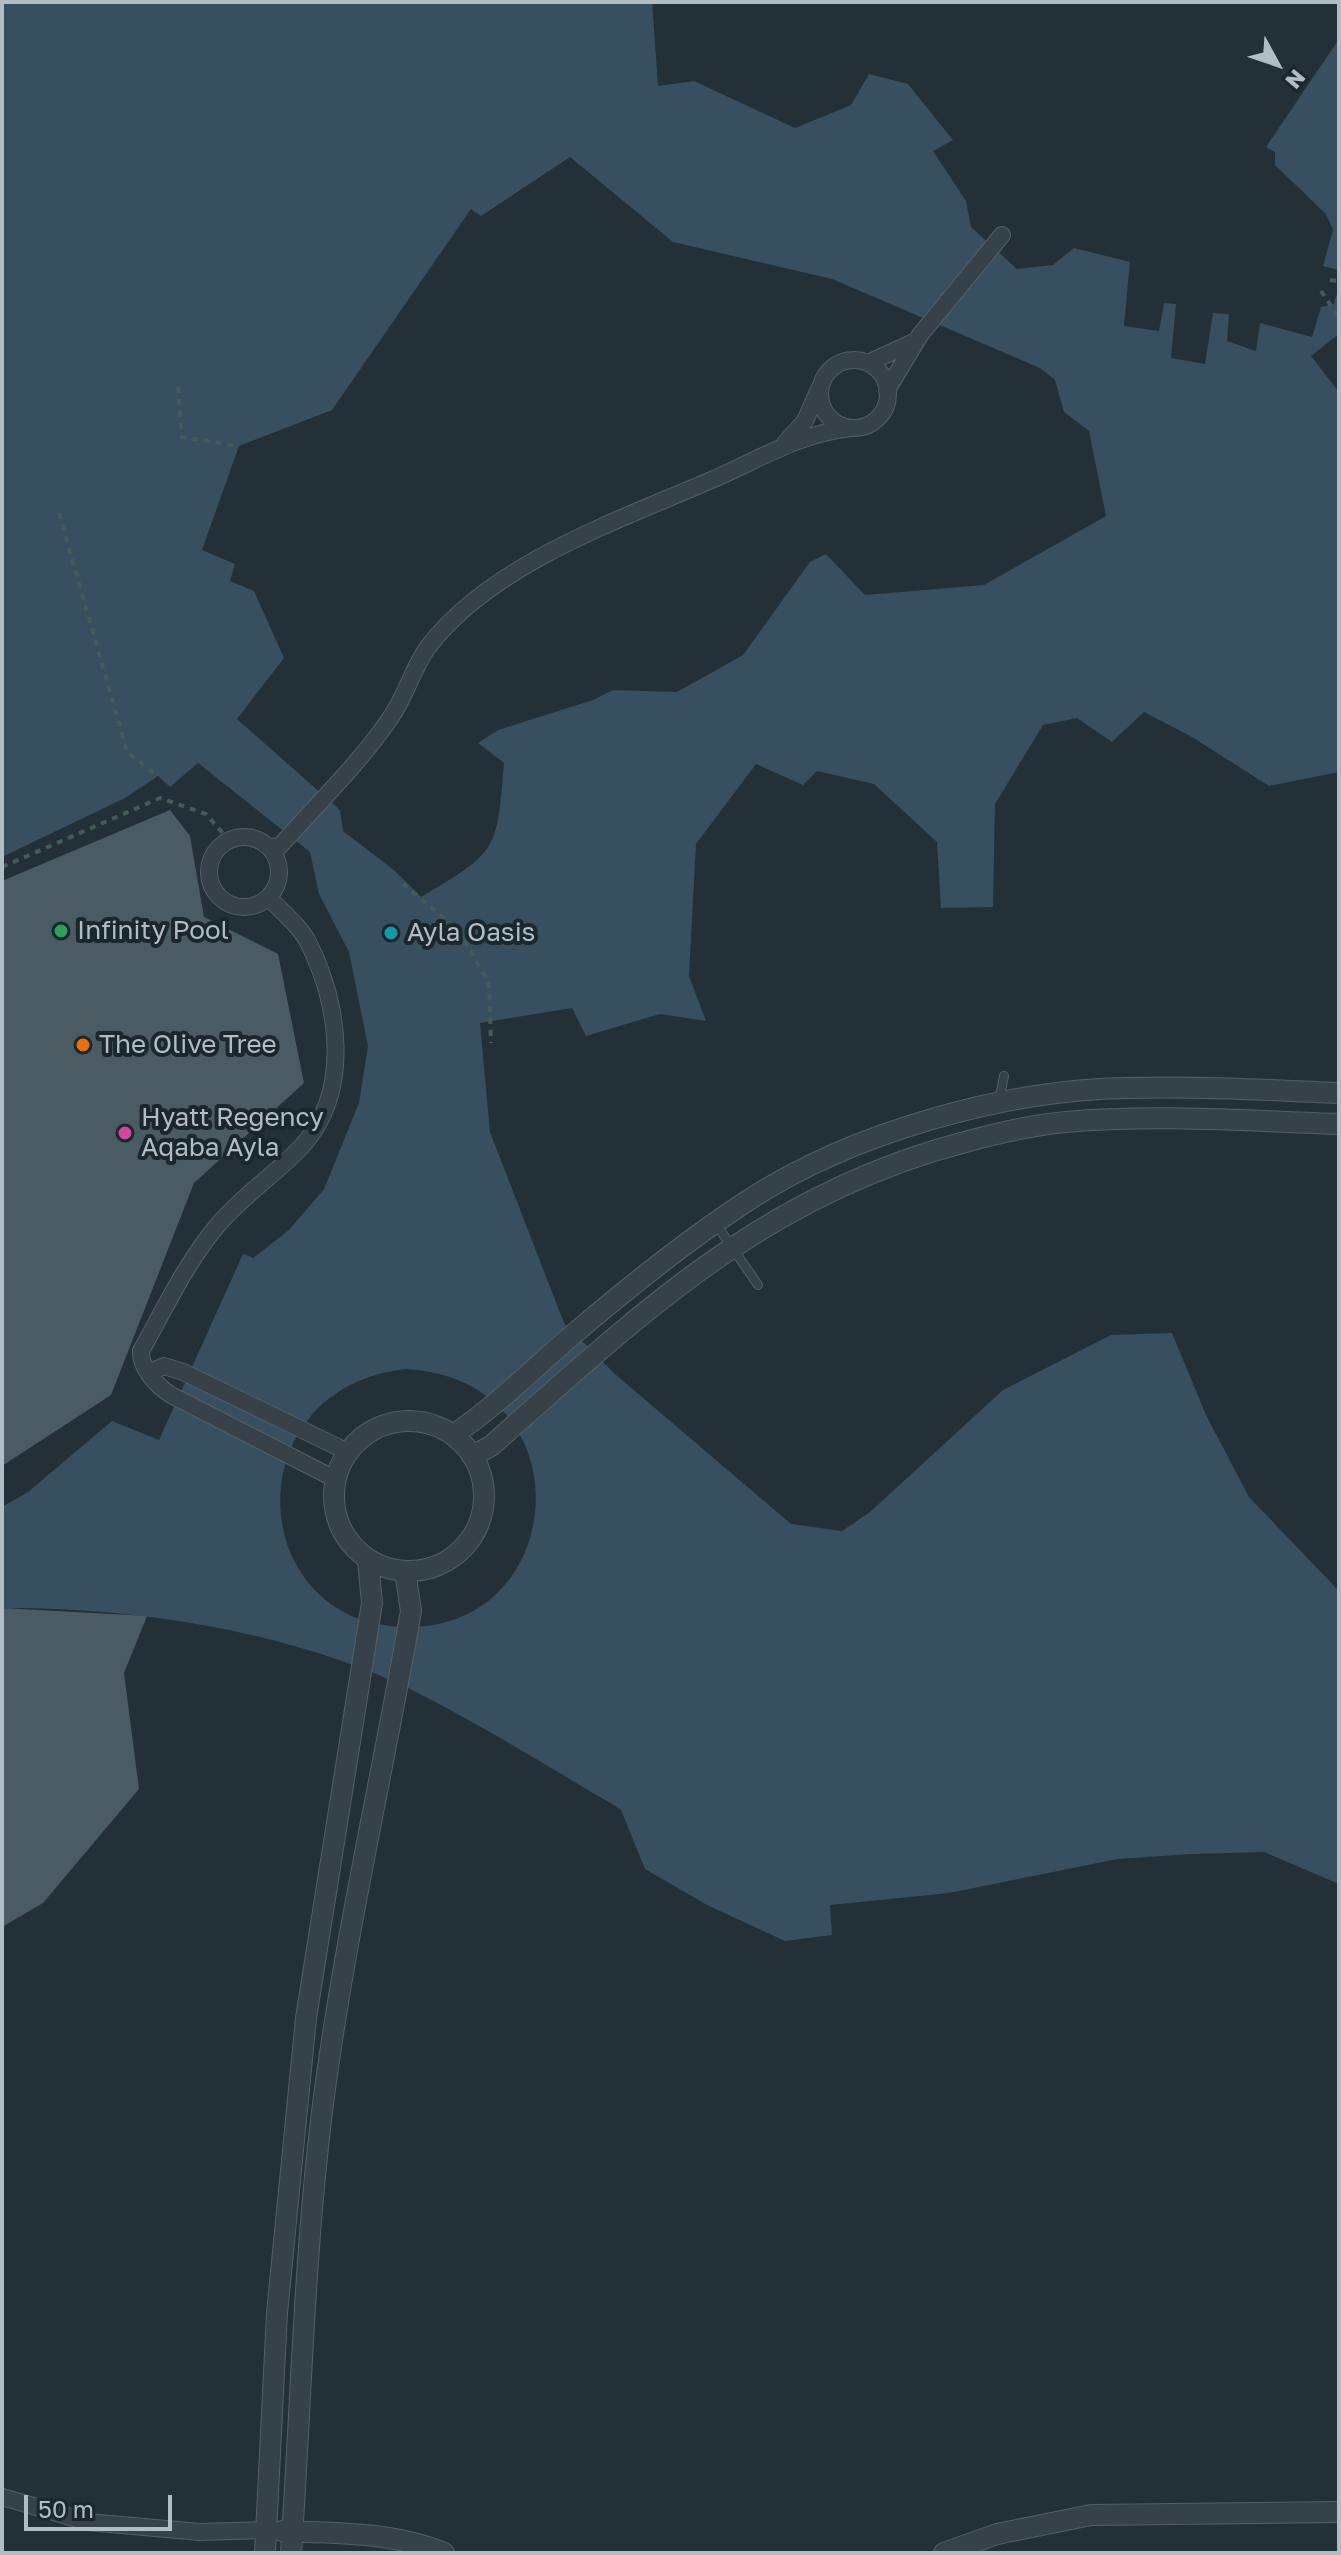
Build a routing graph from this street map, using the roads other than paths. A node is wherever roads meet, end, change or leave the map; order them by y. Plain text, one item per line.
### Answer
1 (1002, 235) dead end
2 (918, 338) junction
3 (868, 363) junction
4 (821, 385) junction
5 (887, 390) junction
6 (850, 428) junction
7 (784, 444) junction
8 (274, 846) junction
9 (269, 898) junction
10 (1004, 1076) dead end
11 (1339, 1093) edge
12 (998, 1102) junction
13 (1339, 1124) edge
14 (716, 1223) junction
15 (731, 1246) junction
16 (758, 1285) dead end
17 (150, 1372) junction
18 (460, 1431) junction
19 (339, 1449) junction
20 (472, 1456) junction
21 (328, 1474) junction
22 (368, 1560) junction
23 (405, 1571) junction
24 (359, 1696) junction
25 (394, 1705) junction
26 (294, 2458) junction
27 (268, 2459) junction
28 (2, 2497) edge
29 (1339, 2512) edge
30 (266, 2530) junction
31 (293, 2531) junction
32 (265, 2553) edge
33 (291, 2553) edge
34 (444, 2553) edge
35 (944, 2553) edge

1 - 2 street
2 - 3 street
2 - 5 street
3 - 4 street
3 - 5 street
4 - 6 street
4 - 7 street
5 - 6 street
6 - 7 street
7 - 8 street
8 - 9 street
8 - 9 street
9 - 17 street
10 - 12 lane
11 - 12 street
12 - 14 street
13 - 15 street
14 - 15 lane
14 - 18 street
15 - 16 lane
15 - 20 street
17 - 19 street
17 - 21 street
18 - 19 street
18 - 20 street
19 - 21 street
20 - 23 street
21 - 22 street
22 - 23 street
22 - 24 street
23 - 25 street
24 - 25 street
24 - 27 street
25 - 26 street
26 - 27 street
26 - 31 street
27 - 30 street
28 - 30 street
29 - 35 street
30 - 31 street
30 - 32 street
31 - 33 street
31 - 34 street

